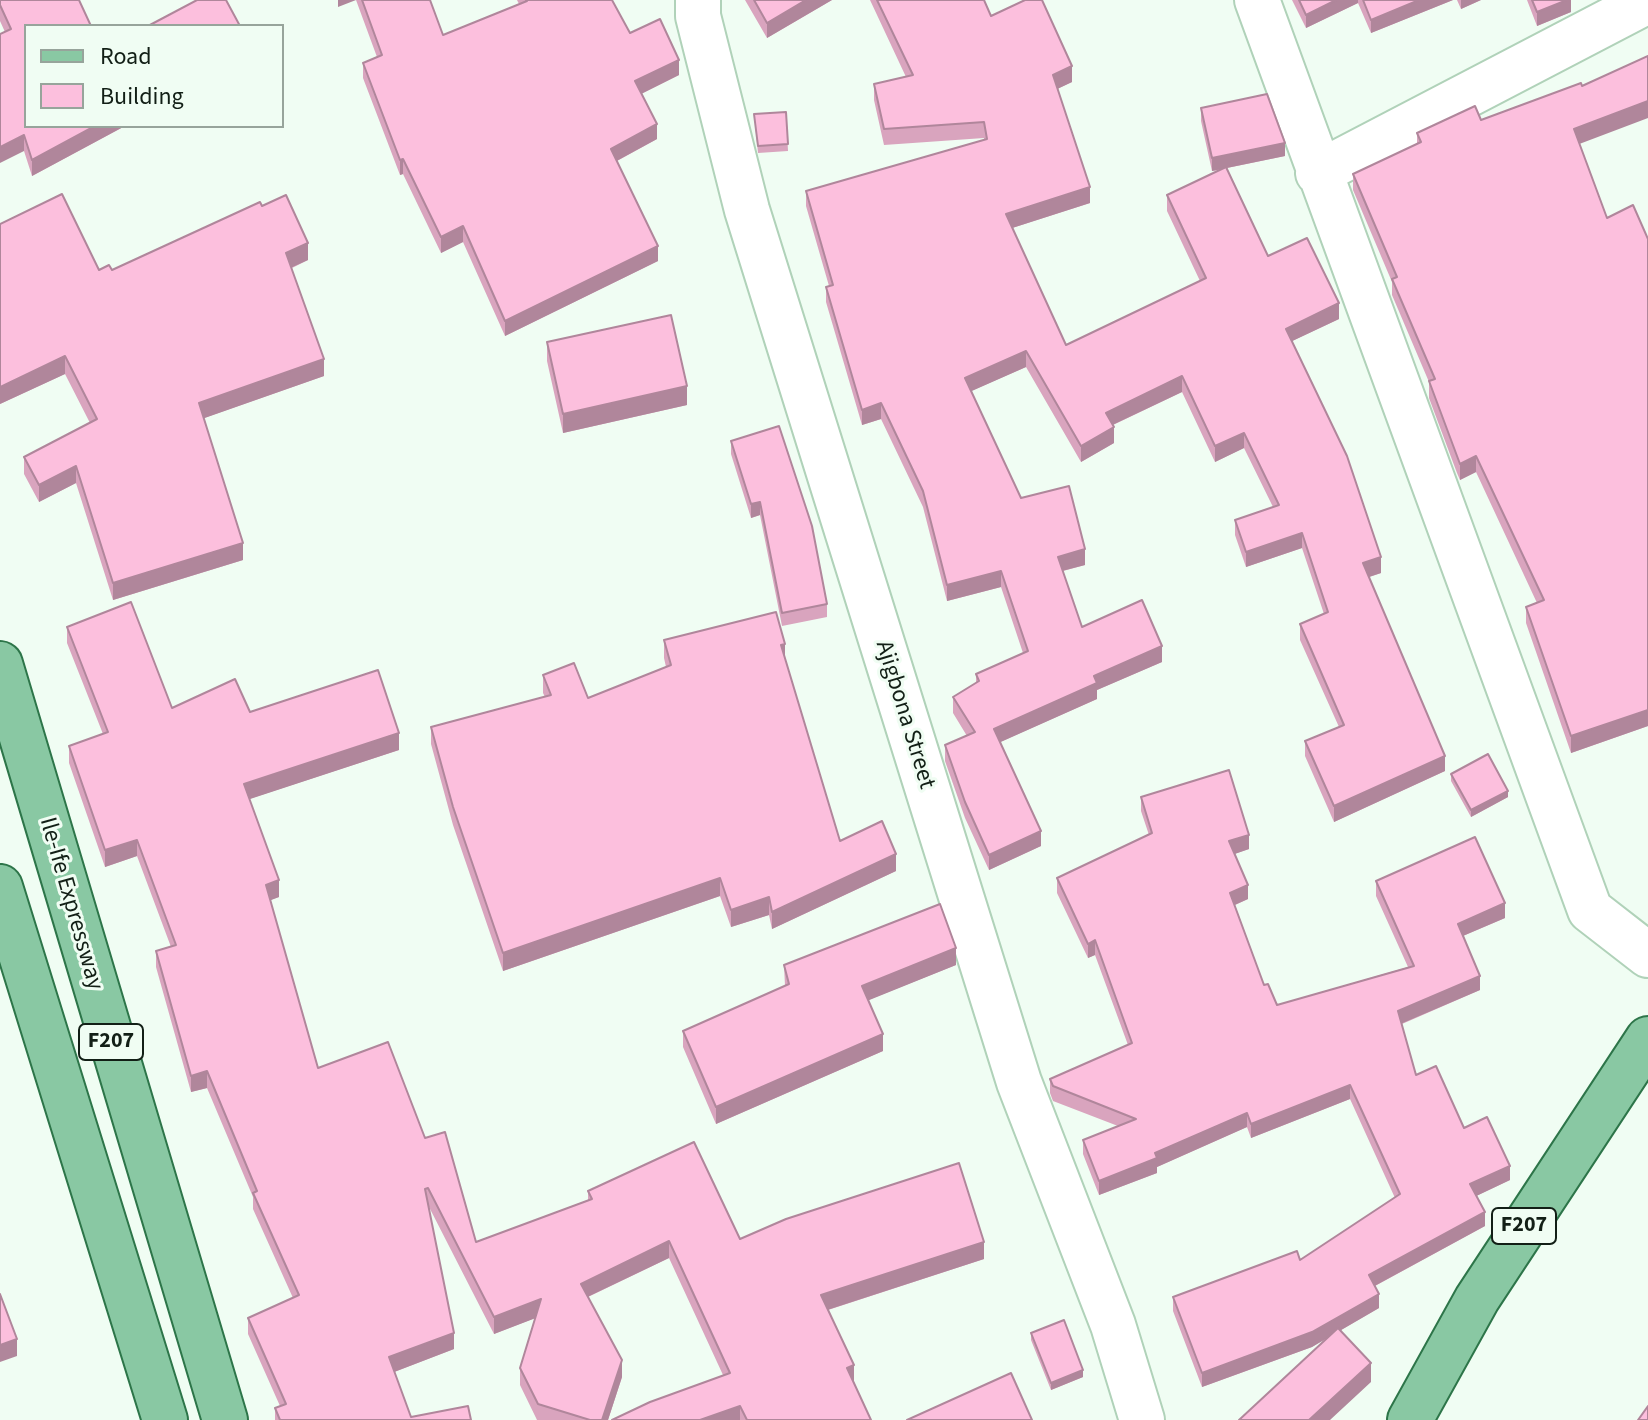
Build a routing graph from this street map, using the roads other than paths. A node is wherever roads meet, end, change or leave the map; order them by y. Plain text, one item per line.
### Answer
1 (698, 0) edge
2 (1257, 0) edge
3 (1648, 1) edge
4 (1318, 173) junction
5 (0, 664) edge
6 (0, 887) edge
7 (1648, 955) edge
8 (1645, 1050) edge
9 (165, 1420) edge
10 (225, 1420) edge
11 (1142, 1420) edge
12 (1410, 1420) edge

1 - 11 street, Ajigbona Street
2 - 4 street
3 - 4 street
4 - 7 street
5 - 10 main road, Ile-Ife Expressway / F207
6 - 9 main road, F207
8 - 12 main road, F207

